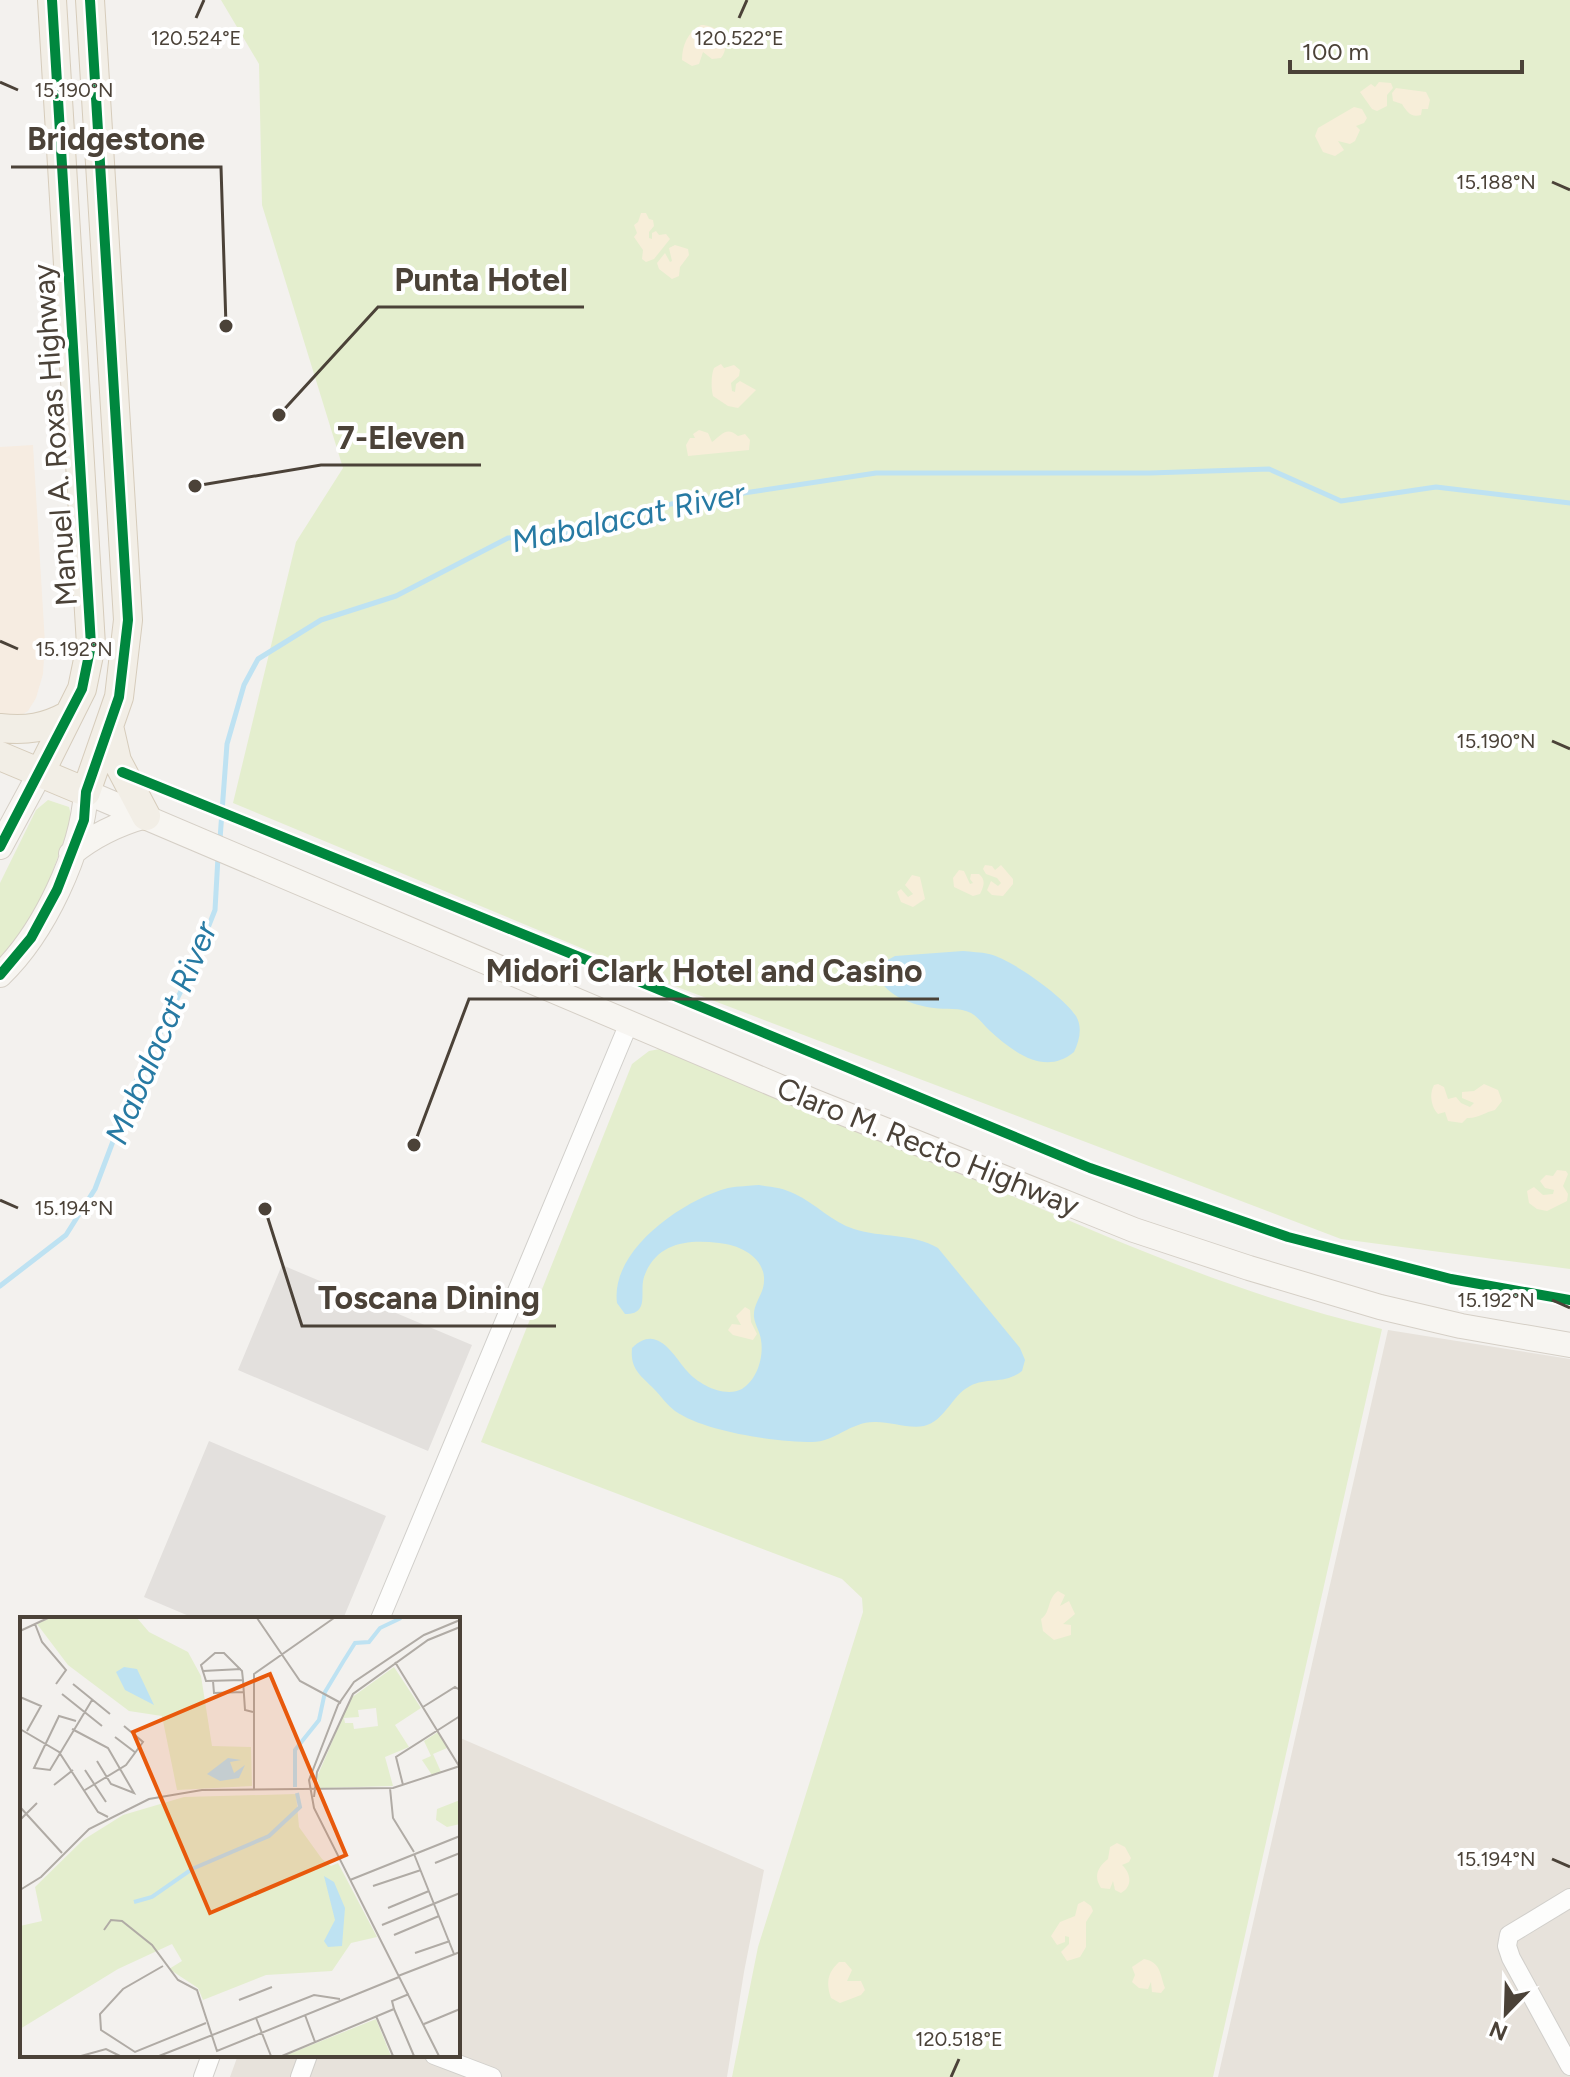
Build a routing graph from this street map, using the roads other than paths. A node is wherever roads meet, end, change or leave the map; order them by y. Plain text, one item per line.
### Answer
1 (52, 0) edge
2 (90, 0) edge
3 (69, 715) junction
4 (109, 726) junction
5 (0, 728) edge
6 (0, 756) edge
7 (40, 773) junction
8 (86, 792) junction
9 (146, 816) junction
10 (0, 847) edge
11 (71, 854) junction
12 (0, 975) edge
13 (629, 1023) junction
14 (1570, 1345) edge
15 (381, 1617) edge
16 (1570, 1898) edge
17 (210, 2057) edge
18 (307, 2057) edge
19 (439, 2057) edge
20 (1570, 2066) edge
21 (203, 2077) edge
22 (300, 2077) edge
23 (492, 2077) edge

1 - 3 main road, Manuel A. Roxas Highway
2 - 4 main road, Manuel A. Roxas Highway
3 - 5 main road
3 - 7 main road, Manuel A. Roxas Highway
4 - 8 main road, Manuel A. Roxas Highway
4 - 9 main road
6 - 7 main road
7 - 8 main road
7 - 10 main road, Manuel A. Roxas Highway
8 - 9 main road
8 - 11 main road, Manuel A. Roxas Highway
9 - 11 main road
9 - 13 main road, Claro M. Recto Highway
11 - 12 main road, Manuel A. Roxas Highway
13 - 14 main road, Claro M. Recto Highway
13 - 15 street
16 - 20 street
17 - 21 street
18 - 22 street
19 - 23 street

